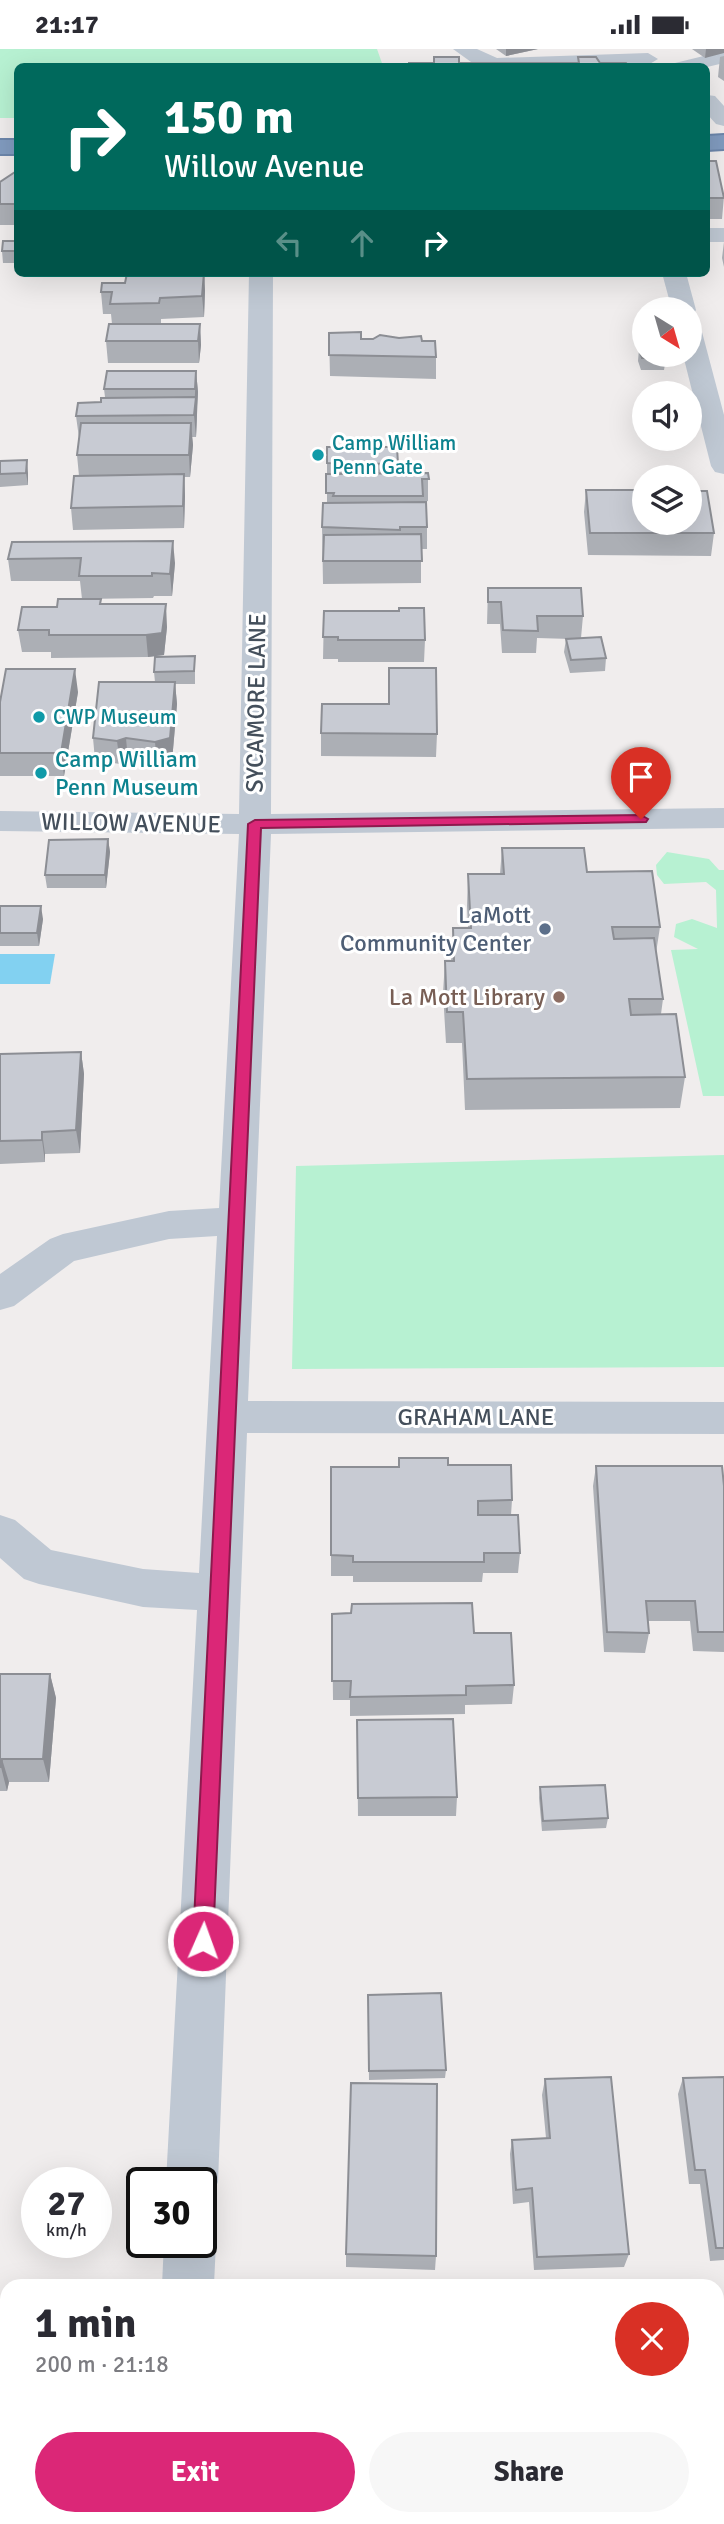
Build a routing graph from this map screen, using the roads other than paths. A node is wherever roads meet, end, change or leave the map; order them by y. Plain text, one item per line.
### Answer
1 (463, 49) edge
2 (724, 57) edge
3 (646, 58) edge
4 (492, 63) edge
5 (523, 63) edge
6 (699, 63) edge
7 (710, 104) edge
8 (724, 119) edge
9 (261, 277) edge
10 (675, 277) edge
11 (680, 297) edge
12 (699, 367) edge
13 (724, 466) edge
14 (724, 818) edge
15 (0, 821) edge
16 (255, 824) junction
17 (237, 1221) junction
18 (0, 1295) edge
19 (229, 1417) junction
20 (724, 1418) edge
21 (0, 1533) edge
22 (218, 1593) junction
23 (193, 2167) edge
24 (189, 2258) edge
25 (188, 2279) edge

1 - 4 street
2 - 6 street
3 - 5 street
7 - 8 street
9 - 16 street, SYCAMORE LANE
10 - 11 street
12 - 13 street
14 - 16 street, WILLOW AVENUE
15 - 16 street, WILLOW AVENUE
16 - 17 street, SYCAMORE LANE
17 - 18 street
17 - 19 street, SYCAMORE LANE
19 - 20 street, GRAHAM LANE
19 - 22 street, SYCAMORE LANE
21 - 22 street
22 - 23 street, SYCAMORE LANE
24 - 25 street

